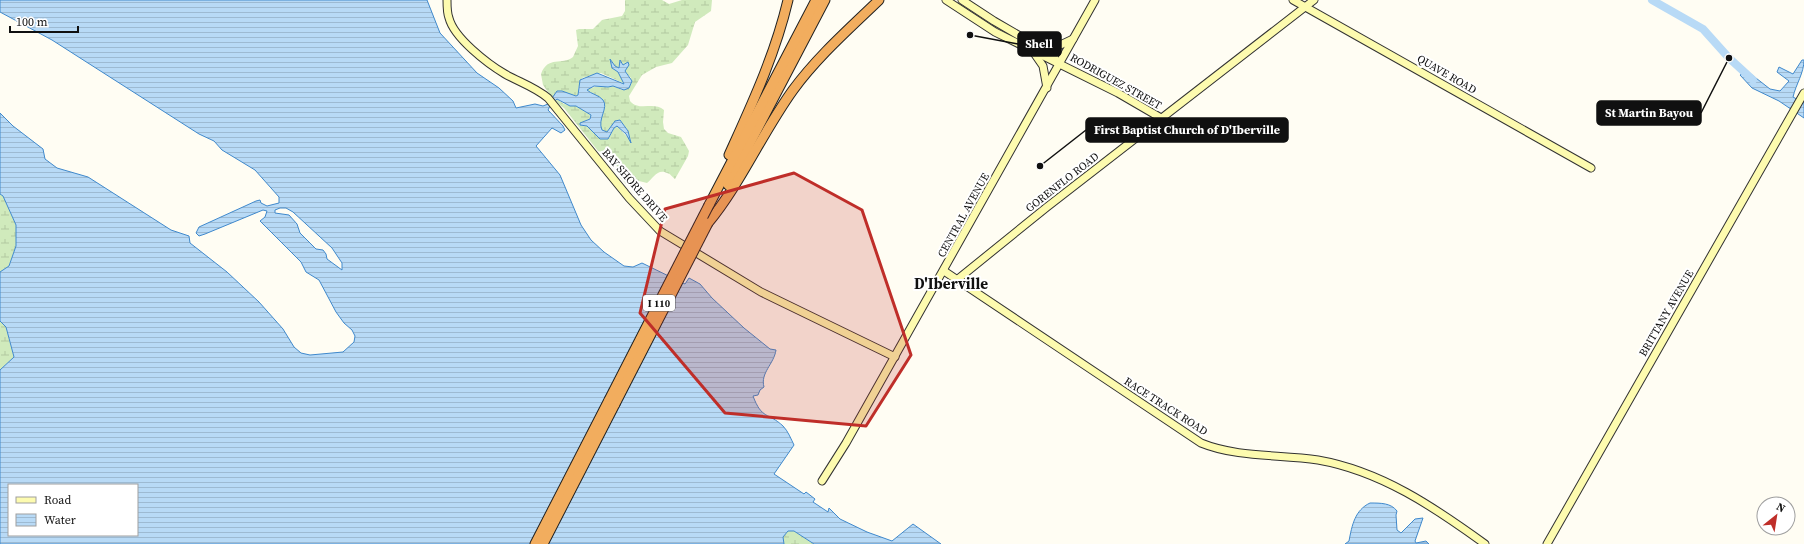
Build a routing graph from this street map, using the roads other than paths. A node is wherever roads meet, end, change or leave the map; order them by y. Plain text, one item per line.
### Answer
1 (447, 0) edge
2 (788, 0) edge
3 (816, 0) edge
4 (824, 0) edge
5 (879, 0) edge
6 (946, 0) edge
7 (962, 0) edge
8 (1095, 0) edge
9 (1293, 0) edge
10 (1314, 0) edge
11 (1305, 7) junction
12 (1073, 39) junction
13 (1032, 46) junction
14 (1060, 63) junction
15 (1047, 88) junction
16 (1803, 95) edge
17 (1161, 118) junction
18 (756, 124) junction
19 (1591, 168) dead end
20 (944, 271) junction
21 (958, 279) junction
22 (895, 357) junction
23 (612, 402) junction
24 (588, 448) junction
25 (822, 481) dead end
26 (534, 544) edge
27 (543, 544) edge
28 (1485, 544) edge
29 (1546, 544) edge

1 - 22 street, BAY SHORE DRIVE
2 - 18 highway
3 - 18 highway
4 - 18 highway
5 - 18 highway
6 - 13 street, RODRIGUEZ STREET
7 - 13 street, RODRIGUEZ STREET
8 - 12 street, CENTRAL AVENUE
9 - 11 street, QUAVE ROAD
10 - 11 street, GORENFLO ROAD
11 - 17 street, GORENFLO ROAD
11 - 19 street, QUAVE ROAD
12 - 13 street
12 - 14 street, CENTRAL AVENUE
13 - 14 street, RODRIGUEZ STREET
13 - 15 street
14 - 15 street, CENTRAL AVENUE
14 - 17 street, RODRIGUEZ STREET
15 - 20 street, CENTRAL AVENUE
16 - 29 street, BRITTANY AVENUE
17 - 21 street, GORENFLO ROAD
18 - 23 highway, I 110, bridge
18 - 23 highway, I 110, bridge
20 - 21 street, RACE TRACK ROAD
20 - 22 street, CENTRAL AVENUE
21 - 28 street, RACE TRACK ROAD
22 - 25 street, CENTRAL AVENUE
23 - 24 highway, I 110
24 - 26 highway, I 110
24 - 27 highway, I 110

